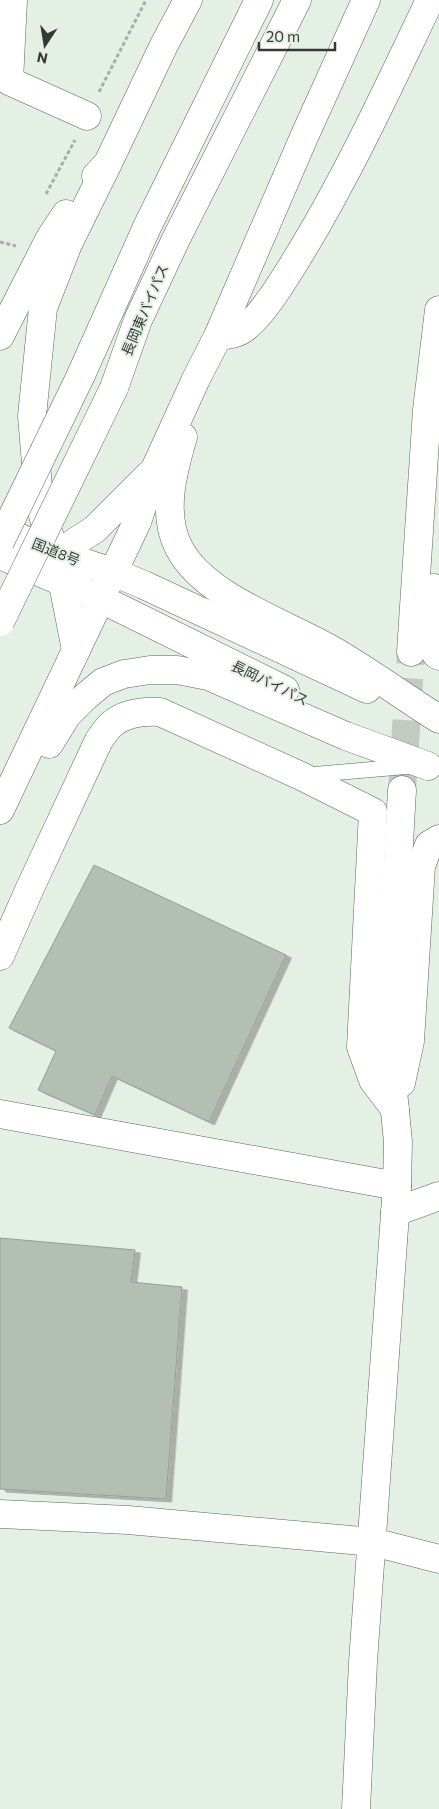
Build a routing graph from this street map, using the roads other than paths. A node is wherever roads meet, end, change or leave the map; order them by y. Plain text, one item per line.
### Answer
1 (13, 0) edge
2 (188, 0) edge
3 (258, 0) edge
4 (297, 0) edge
5 (366, 0) edge
6 (432, 0) edge
7 (439, 6) edge
8 (87, 116) road end
9 (108, 162) junction
10 (439, 310) edge
11 (0, 336) edge
12 (218, 336) junction
13 (435, 339) junction
14 (439, 372) edge
15 (154, 471) junction
16 (439, 519) edge
17 (0, 529) edge
18 (0, 542) edge
19 (0, 555) edge
20 (42, 561) junction
21 (113, 572) junction
22 (63, 582) junction
23 (0, 596) edge
24 (99, 598) junction
25 (0, 622) edge
26 (76, 650) junction
27 (411, 652) tunnel mouth
28 (439, 656) tunnel mouth
29 (439, 721) edge
30 (434, 768) edge
31 (301, 776) junction
32 (402, 790) tunnel mouth
33 (0, 810) edge
34 (0, 830) edge
35 (439, 838) edge
36 (0, 956) edge
37 (395, 1109) junction
38 (0, 1114) edge
39 (439, 1196) edge
40 (396, 1199) junction
41 (0, 1514) edge
42 (373, 1542) junction
43 (439, 1559) edge
44 (356, 1809) edge

1 - 8 main road
2 - 9 main road
3 - 18 main road, bridge
4 - 20 main road, 長岡東バイパス, bridge
5 - 12 main road
6 - 7 main road
6 - 12 main road
9 - 11 main road
9 - 20 main road
10 - 13 main road
12 - 15 main road
12 - 29 main road
13 - 14 main road
13 - 27 main road
15 - 20 main road
15 - 21 main road
16 - 28 main road
17 - 20 main road, 国道8号
19 - 20 main road, 国道8号
20 - 21 main road, 国道8号
20 - 22 main road, 国道8号
20 - 23 main road
20 - 25 main road, 長岡東バイパス, bridge
21 - 24 main road
21 - 29 main road
22 - 24 main road, 国道8号
22 - 26 main road
24 - 26 main road
24 - 30 main road, 長岡バイパス
26 - 33 main road
30 - 31 lane
30 - 34 main road
31 - 36 main road
31 - 37 main road
32 - 37 main road
35 - 37 main road
37 - 40 main road
38 - 40 main road
39 - 40 main road
40 - 42 main road
41 - 42 main road
42 - 43 main road
42 - 44 main road

